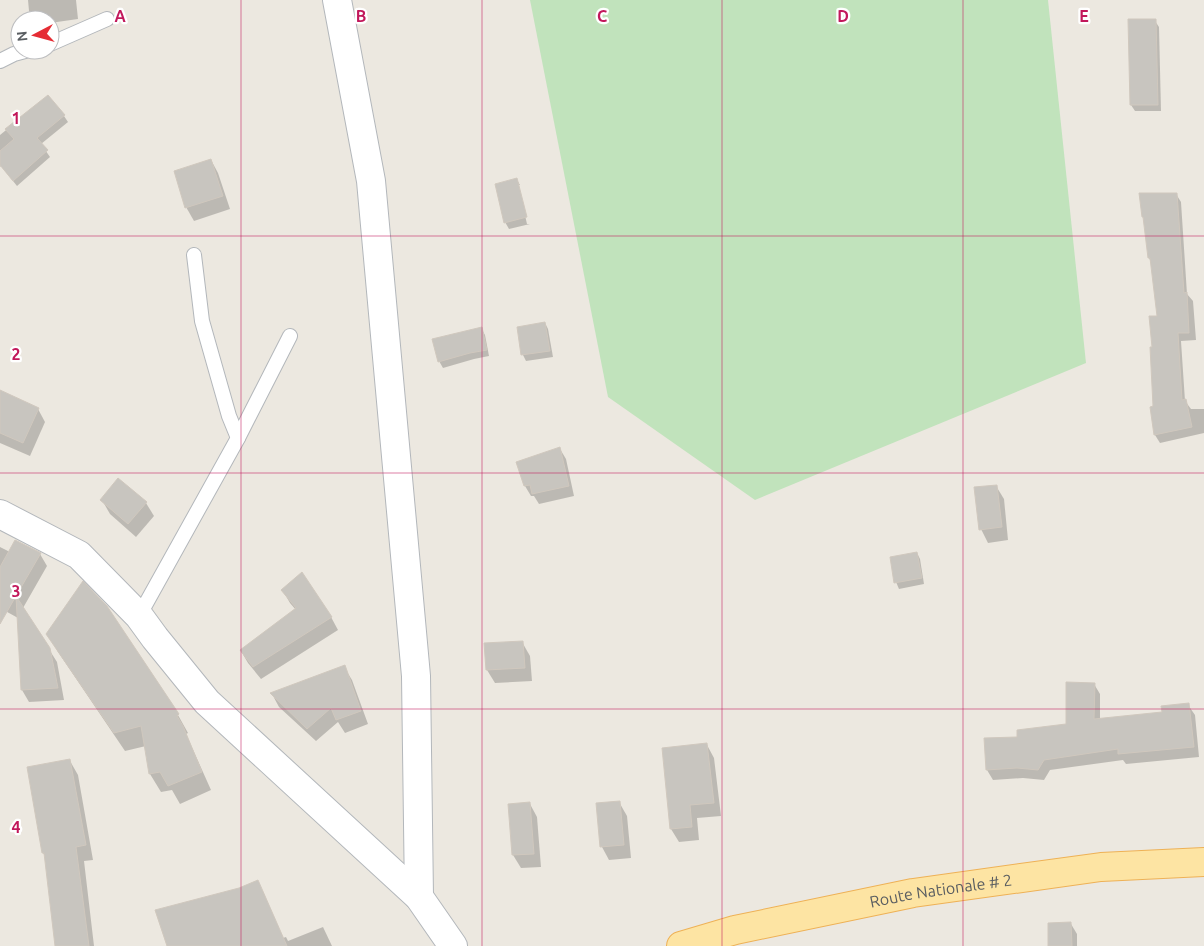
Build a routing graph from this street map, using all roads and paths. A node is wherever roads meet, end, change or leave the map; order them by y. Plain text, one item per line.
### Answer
1 (337, 0) edge
2 (107, 19) dead end
3 (60, 40) edge
4 (194, 255) dead end
5 (290, 336) dead end
6 (238, 438) junction
7 (0, 514) edge
8 (139, 616) junction
9 (1204, 862) edge
10 (419, 898) junction
11 (453, 946) edge
12 (681, 946) edge

1 - 10 street
2 - 3 lane
4 - 6 lane
5 - 6 lane
6 - 8 lane
7 - 8 street
8 - 10 street
9 - 12 main road, Route Nationale # 2
10 - 11 street

